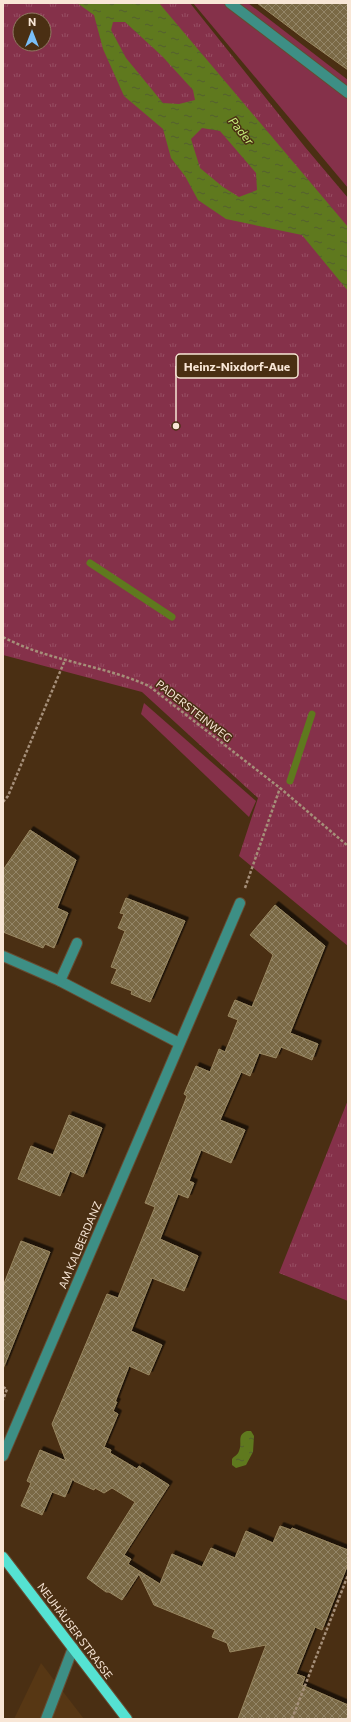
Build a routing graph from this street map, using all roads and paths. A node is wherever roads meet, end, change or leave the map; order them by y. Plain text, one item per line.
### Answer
1 (230, 3) edge
2 (348, 93) edge
3 (3, 637) edge
4 (65, 660) junction
5 (280, 788) junction
6 (3, 802) edge
7 (348, 846) edge
8 (240, 903) joint
9 (77, 943) dead end
10 (3, 956) edge
11 (60, 981) junction
12 (179, 1043) junction
13 (3, 1387) edge
14 (3, 1400) edge
15 (3, 1456) edge
16 (3, 1557) edge
17 (348, 1575) edge
18 (73, 1648) junction
19 (46, 1719) edge
20 (127, 1719) edge
21 (292, 1719) edge

1 - 2 street
3 - 4 path, PADERSTEINWEG
4 - 5 path, PADERSTEINWEG
4 - 6 path
5 - 7 path, PADERSTEINWEG
5 - 8 path
8 - 12 street, AM KALBERDANZ
9 - 11 street
10 - 11 street
11 - 12 street
12 - 15 street, AM KALBERDANZ
13 - 14 path
16 - 18 main road, NEUHÄUSER STRASSE
17 - 21 path
18 - 19 street
18 - 20 main road, NEUHÄUSER STRASSE

